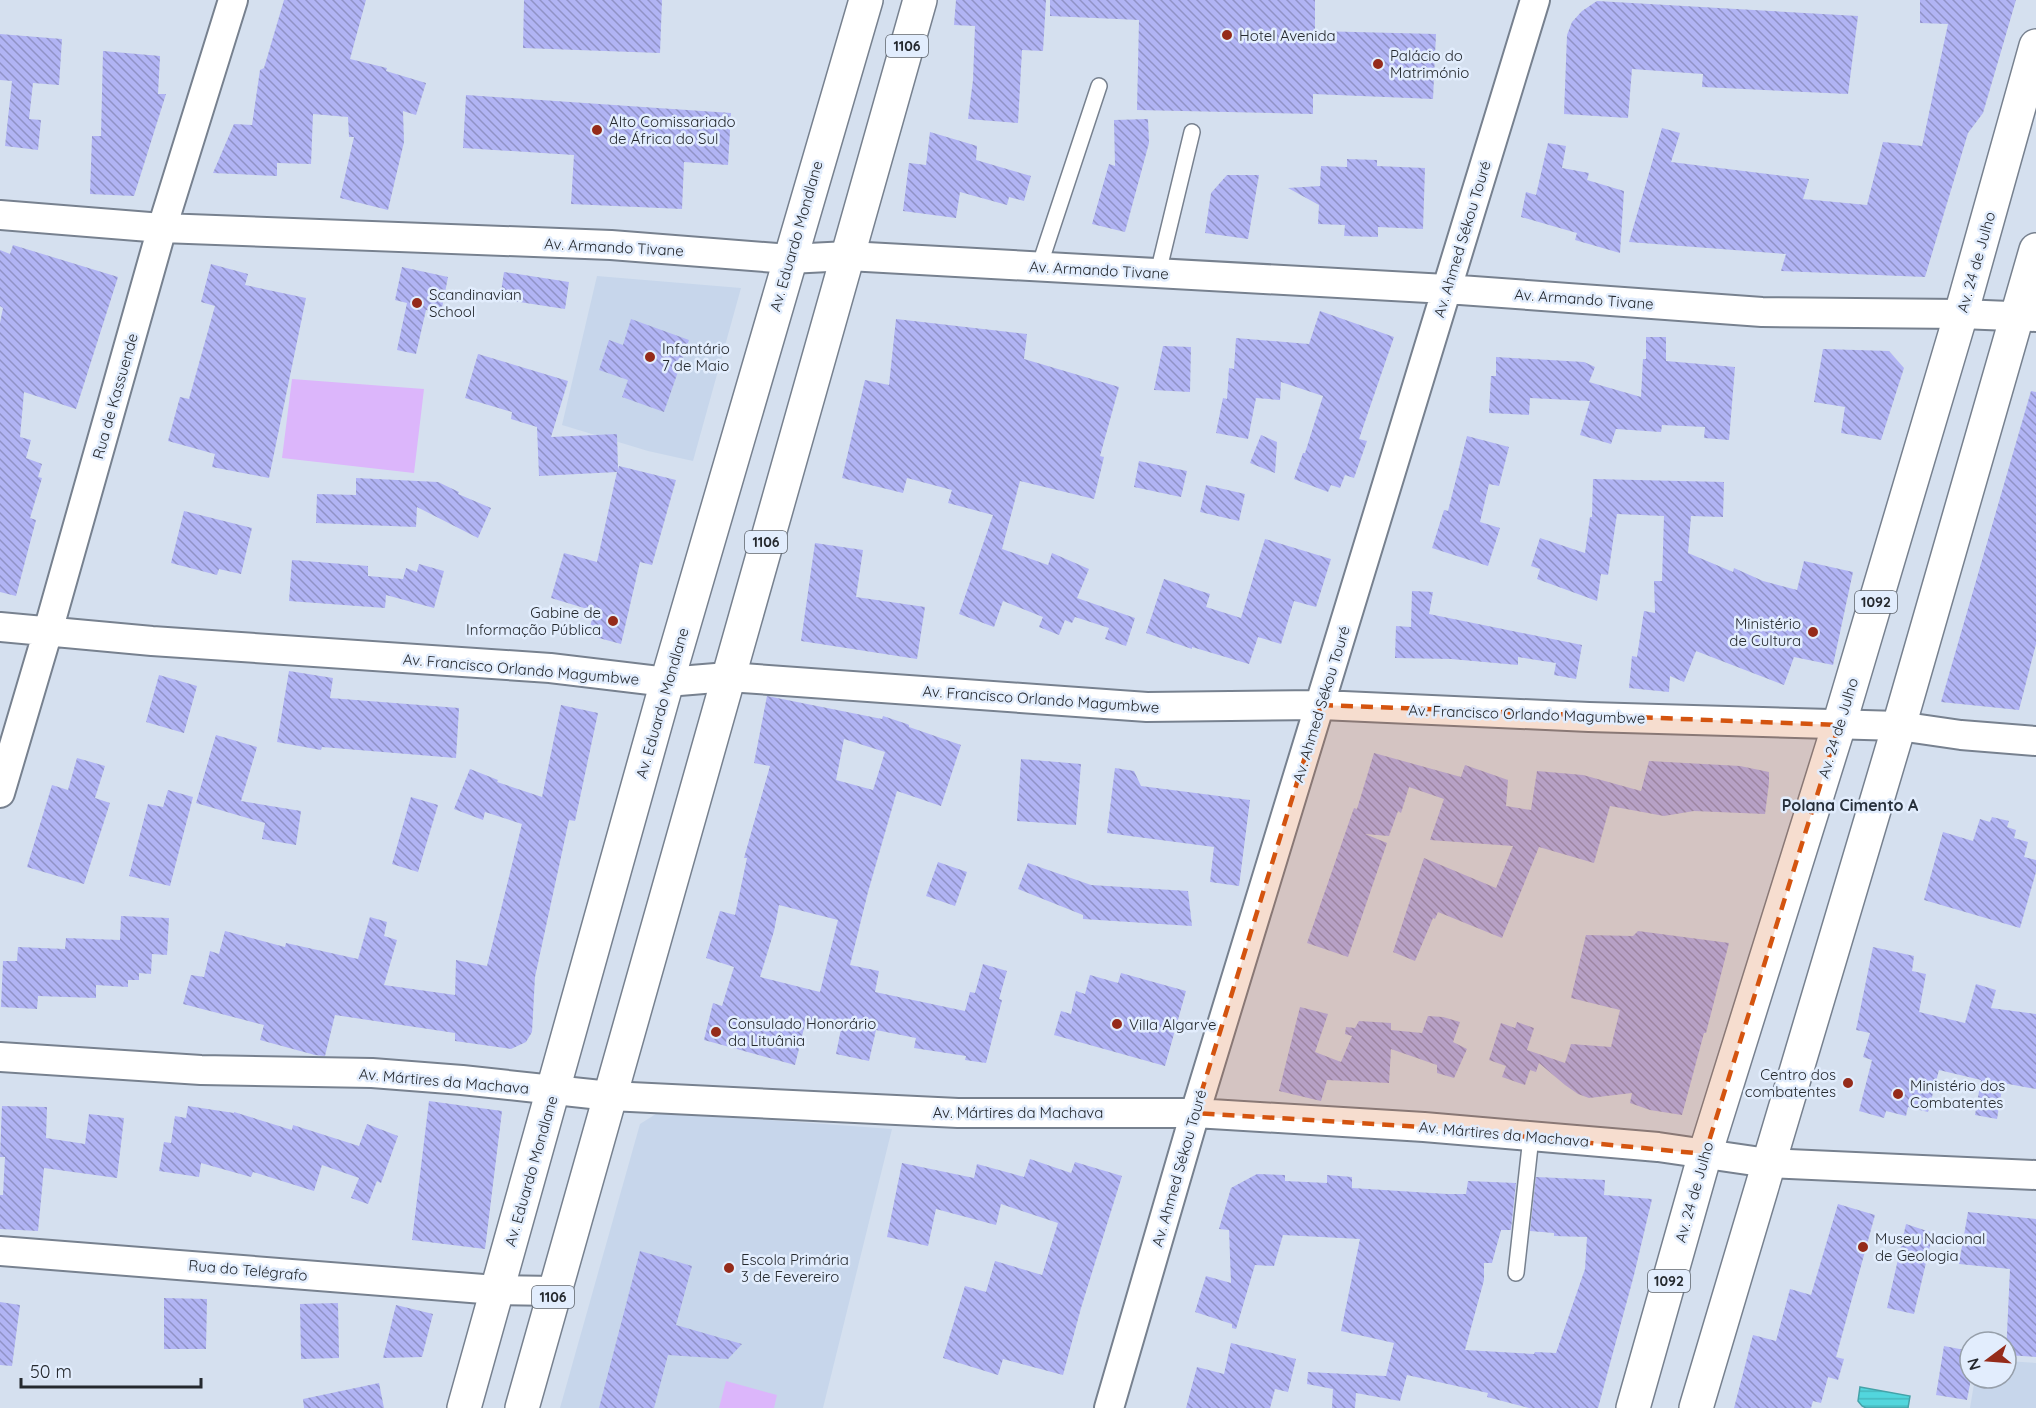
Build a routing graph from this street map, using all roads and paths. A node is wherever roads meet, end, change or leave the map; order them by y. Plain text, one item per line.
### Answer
1 (233, 0) edge
2 (866, 0) edge
3 (920, 0) edge
4 (1535, 0) edge
5 (2036, 46) edge
6 (1099, 86) dead end
7 (1192, 132) dead end
8 (0, 215) edge
9 (162, 228) junction
10 (2036, 250) edge
11 (848, 255) junction
12 (789, 259) junction
13 (1039, 267) junction
14 (1158, 273) junction
15 (1446, 290) junction
16 (1961, 314) junction
17 (2027, 316) edge
18 (0, 627) edge
19 (48, 631) junction
20 (728, 677) junction
21 (667, 682) junction
22 (1321, 705) junction
23 (1839, 725) junction
24 (1899, 726) junction
25 (2036, 741) edge
26 (0, 793) edge
27 (0, 1057) edge
28 (554, 1090) junction
29 (610, 1095) junction
30 (1195, 1113) junction
31 (1531, 1137) junction
32 (1705, 1154) junction
33 (1768, 1163) junction
34 (2036, 1175) edge
35 (0, 1251) edge
36 (1516, 1273) dead end
37 (496, 1290) junction
38 (555, 1291) junction
39 (464, 1408) edge
40 (522, 1408) edge
41 (1109, 1408) edge
42 (1633, 1408) edge
43 (1696, 1408) edge

1 - 9 street, Rua de Kassuende
2 - 12 main road, Av. Eduardo Mondlane
3 - 11 main road, 1106
4 - 15 street, Av. Ahmed Sékou Touré
5 - 16 main road, Av. 24 de Julho / 1092
6 - 13 lane
7 - 14 lane
8 - 9 street, Av. Armando Tivane
9 - 12 street, Av. Armando Tivane
9 - 19 street, Rua de Kassuende
10 - 17 main road
11 - 12 street, Av. Armando Tivane
11 - 13 street, Av. Armando Tivane
11 - 20 main road, 1106
12 - 21 main road, Av. Eduardo Mondlane
13 - 14 street, Av. Armando Tivane
14 - 15 street, Av. Armando Tivane
15 - 16 street, Av. Armando Tivane
15 - 22 street, Av. Ahmed Sékou Touré
16 - 17 street, Av. Armando Tivane
16 - 23 main road, Av. 24 de Julho / 1092
17 - 24 main road
18 - 19 street, Av. Francisco Orlando Magumbwe
19 - 21 street, Av. Francisco Orlando Magumbwe
19 - 26 street, Rua de Kassuende
20 - 21 street, Av. Francisco Orlando Magumbwe
20 - 22 street, Av. Francisco Orlando Magumbwe
20 - 29 main road, 1106
21 - 28 main road, Av. Eduardo Mondlane
22 - 23 street, Av. Francisco Orlando Magumbwe
22 - 30 street, Av. Ahmed Sékou Touré
23 - 24 street, Av. Francisco Orlando Magumbwe
23 - 32 main road, Av. 24 de Julho / 1092
24 - 25 street, Av. Francisco Orlando Magumbwe
24 - 33 main road
27 - 28 street, Av. Mártires da Machava
28 - 29 street, Av. Mártires da Machava
28 - 37 main road, Av. Eduardo Mondlane
29 - 30 street, Av. Mártires da Machava
29 - 38 main road, 1106
30 - 31 street, Av. Mártires da Machava
30 - 41 street, Av. Ahmed Sékou Touré
31 - 32 street, Av. Mártires da Machava
31 - 36 lane
32 - 33 street, Av. Mártires da Machava
32 - 42 main road, Av. 24 de Julho / 1092
33 - 34 street, Av. Mártires da Machava
33 - 43 main road
35 - 37 street, Rua do Telégrafo
37 - 38 street, Rua do Telégrafo
37 - 39 main road, Av. Eduardo Mondlane
38 - 40 main road, 1106

